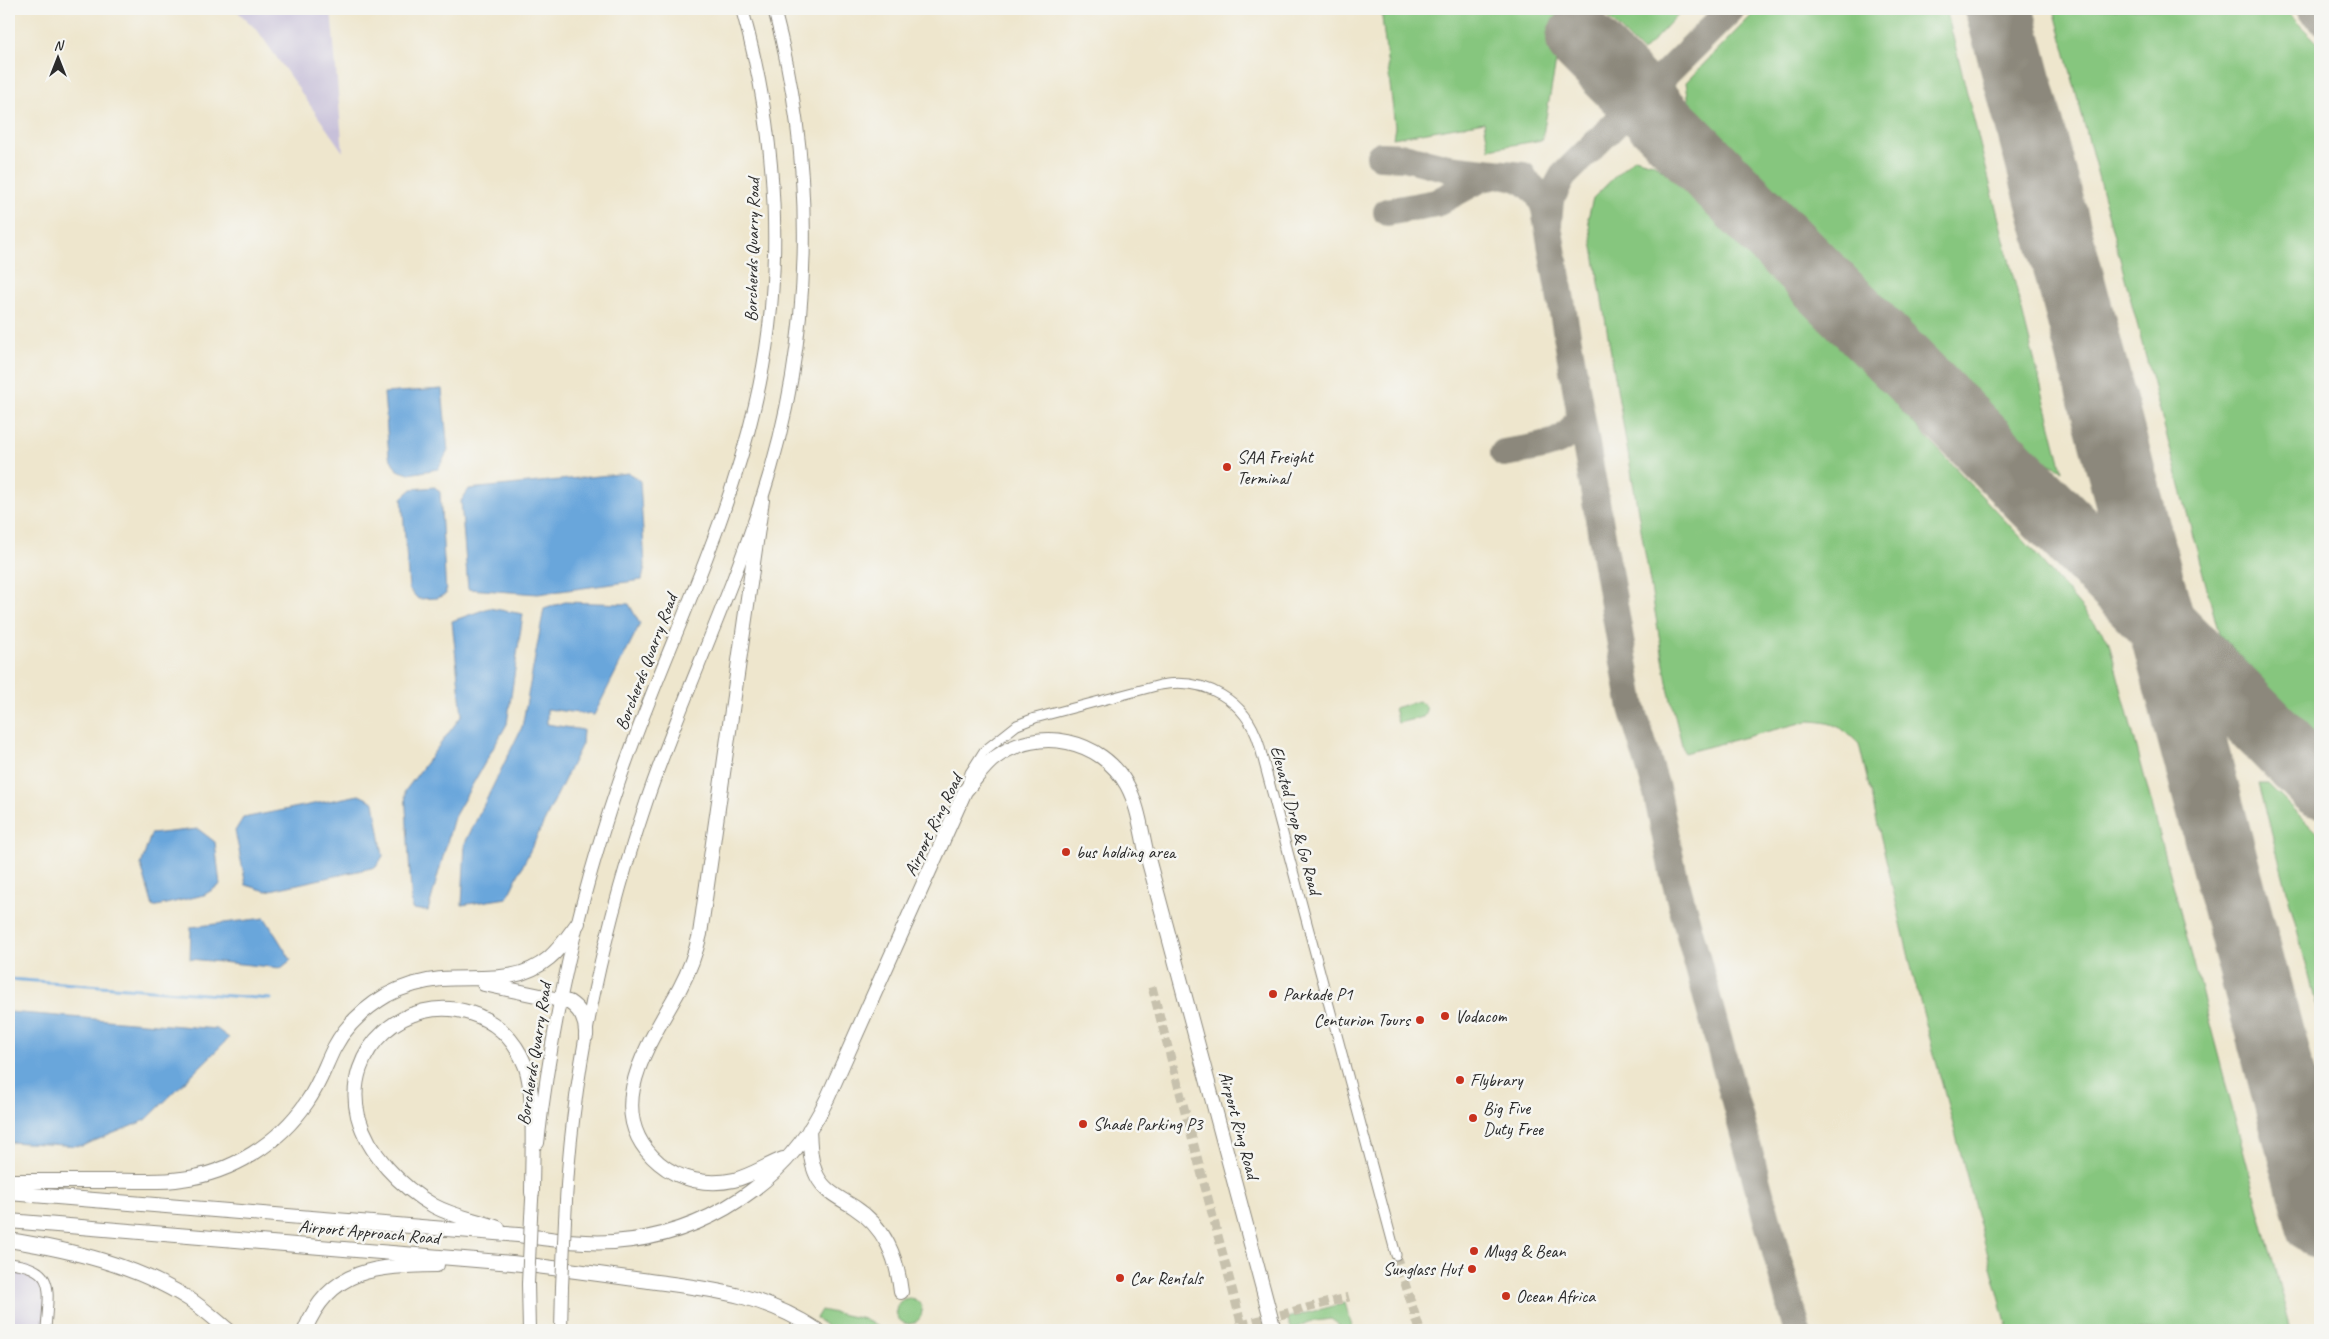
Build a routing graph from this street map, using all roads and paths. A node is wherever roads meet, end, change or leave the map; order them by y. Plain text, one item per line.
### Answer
1 (742, 9) edge
2 (774, 9) edge
3 (762, 500) junction
4 (966, 791) junction
5 (578, 923) junction
6 (466, 980) junction
7 (560, 1000) junction
8 (586, 1036) junction
9 (809, 1130) junction
10 (788, 1157) junction
11 (9, 1181) edge
12 (9, 1193) edge
13 (532, 1193) junction
14 (9, 1221) edge
15 (518, 1235) junction
16 (9, 1240) edge
17 (579, 1242) joint
18 (1396, 1255) tunnel mouth
19 (9, 1263) edge
20 (512, 1263) junction
21 (902, 1292) dead end
22 (46, 1330) edge
23 (228, 1330) edge
24 (305, 1330) edge
25 (529, 1330) edge
26 (561, 1330) edge
27 (817, 1330) edge
28 (1274, 1330) edge

1 - 5 main road, Borcherds Quarry Road
2 - 3 main road
3 - 8 main road
3 - 10 main road
4 - 9 main road, Airport Ring Road
4 - 18 street, Elevated Drop & Go Road
4 - 28 main road, Airport Ring Road
5 - 6 main road
5 - 7 main road, Borcherds Quarry Road
6 - 7 main road
6 - 11 main road
7 - 8 main road
7 - 13 main road, Borcherds Quarry Road
8 - 26 main road, bridge
9 - 10 main road, Airport Ring Road
9 - 21 main road
10 - 17 main road, Airport Ring Road
12 - 15 main road, Airport Approach Road
13 - 15 main road
13 - 25 main road, Borcherds Quarry Road, bridge
14 - 20 main road, Airport Approach Road
15 - 17 main road, Airport Approach Road
16 - 23 main road
19 - 22 street
20 - 24 main road
20 - 27 main road, Airport Approach Road

